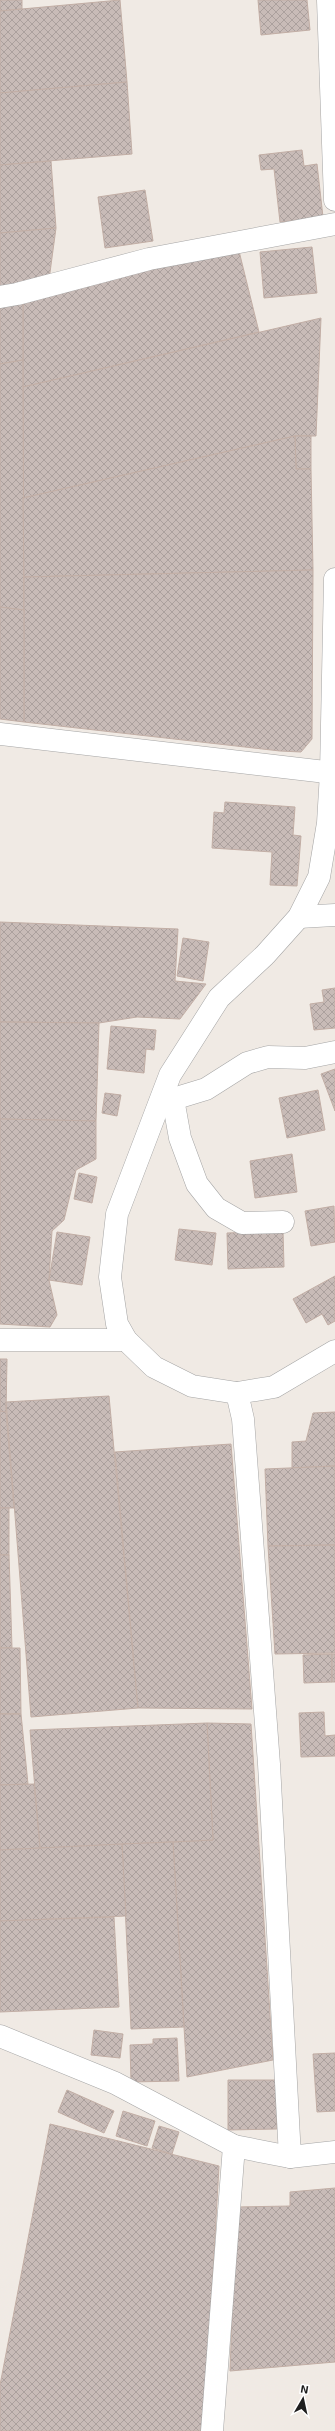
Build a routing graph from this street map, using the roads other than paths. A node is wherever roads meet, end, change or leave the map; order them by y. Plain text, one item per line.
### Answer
1 (328, 0) edge
2 (335, 200) edge
3 (335, 224) edge
4 (0, 297) edge
5 (335, 579) edge
6 (0, 734) edge
7 (333, 773) edge
8 (335, 915) edge
9 (299, 917) junction
10 (335, 1052) edge
11 (166, 1101) junction
12 (283, 1222) dead end
13 (0, 1340) edge
14 (126, 1340) junction
15 (335, 1351) edge
16 (237, 1392) junction
17 (0, 2036) edge
18 (234, 2146) junction
19 (335, 2152) edge
20 (290, 2157) junction
21 (212, 2431) edge

1 - 2 street
3 - 4 street
5 - 7 street
6 - 7 street
7 - 9 street
8 - 9 street
9 - 11 street
10 - 11 street
11 - 12 street
11 - 14 street
13 - 14 street
14 - 16 street
15 - 16 street
16 - 20 street
17 - 18 street
18 - 20 street
18 - 21 street
19 - 20 street

